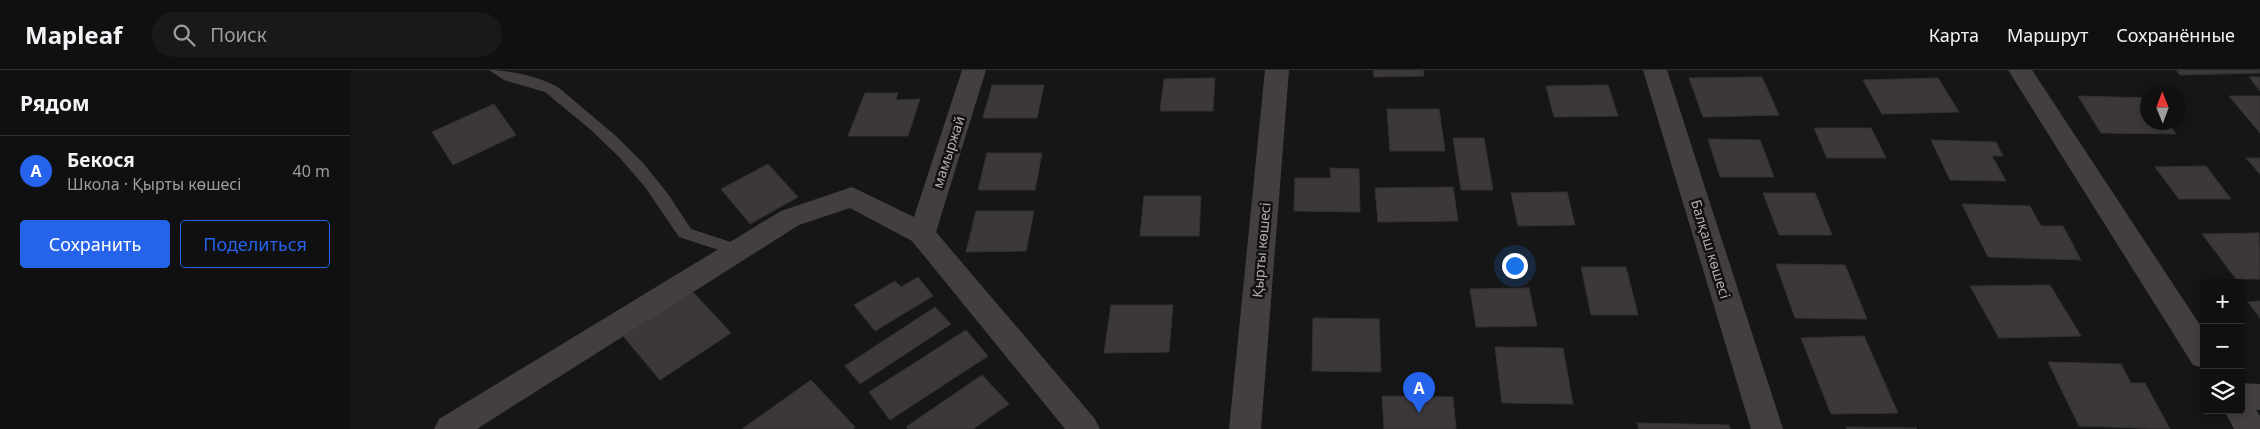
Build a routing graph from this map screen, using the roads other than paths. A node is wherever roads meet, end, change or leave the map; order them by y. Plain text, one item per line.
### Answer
1 (496, 70) edge
2 (974, 70) edge
3 (1277, 70) edge
4 (1656, 70) edge
5 (2020, 70) edge
6 (922, 234) junction
7 (738, 250) junction
8 (2200, 350) edge
9 (2245, 396) edge
10 (2260, 396) edge
11 (2242, 414) edge
12 (450, 429) edge
13 (1084, 429) edge
14 (1245, 429) edge
15 (1767, 429) edge
16 (2251, 429) edge

1 - 7 lane
2 - 6 street, мамыржай
3 - 14 street, Қырты көшесі
4 - 15 street, Балқаш көшесі
5 - 8 street
6 - 7 street
6 - 13 street
7 - 12 street
9 - 10 street
11 - 16 street

